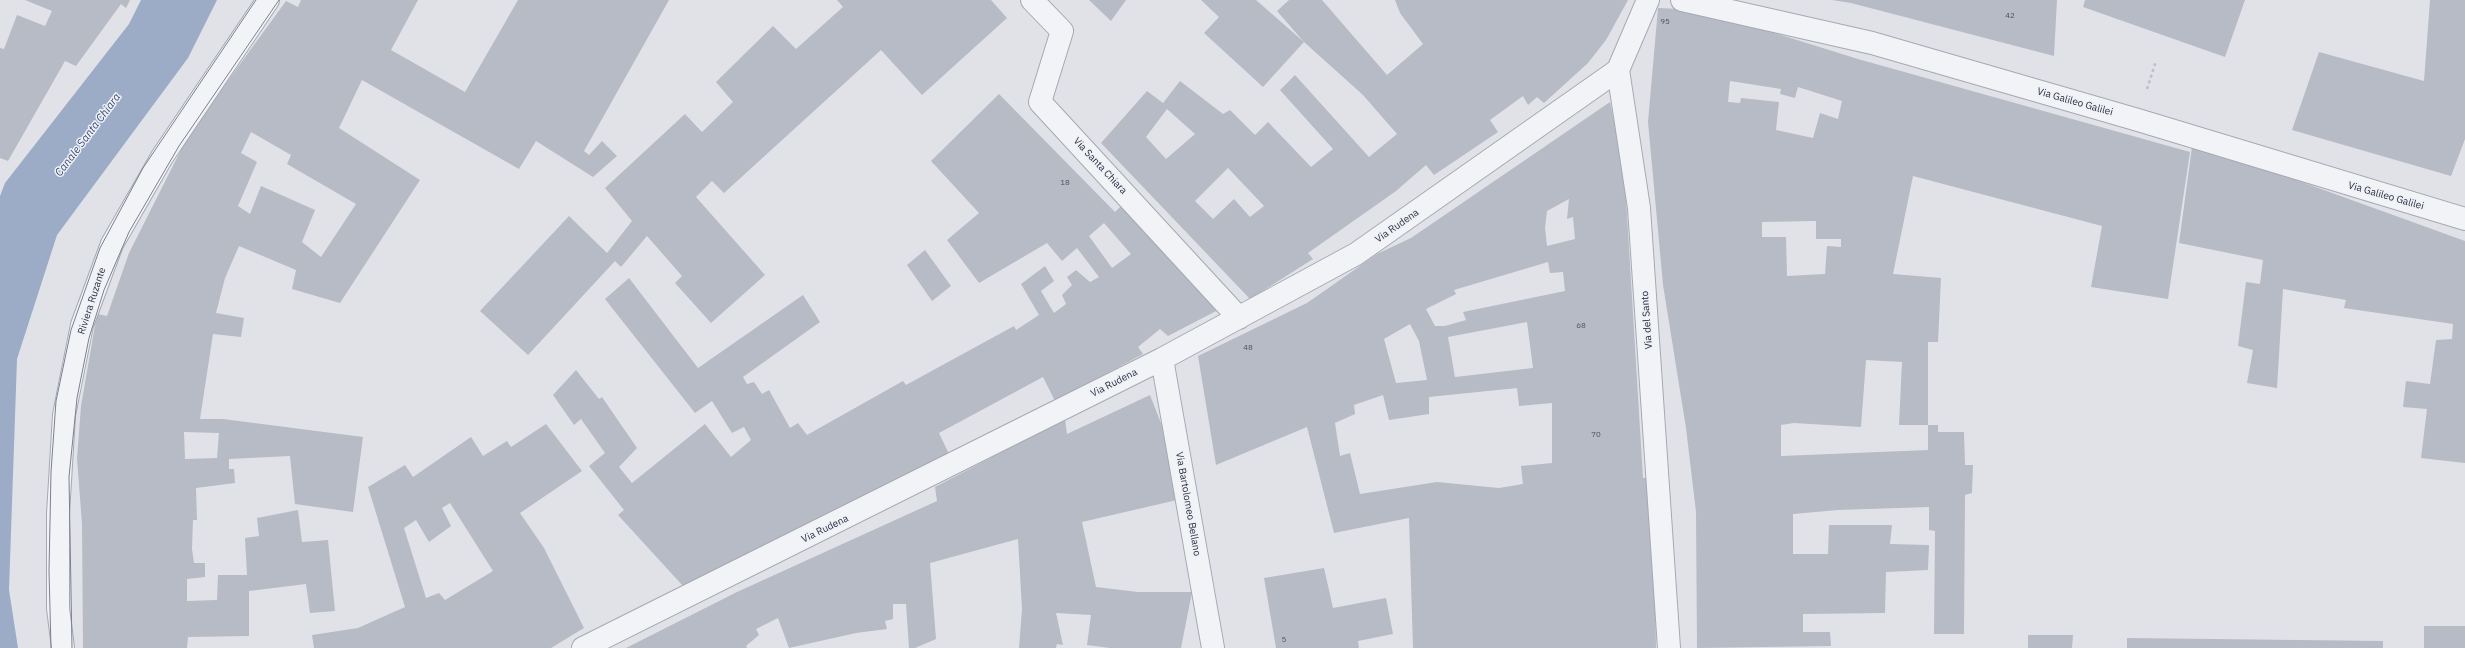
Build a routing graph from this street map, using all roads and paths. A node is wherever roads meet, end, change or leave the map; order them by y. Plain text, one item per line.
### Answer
1 (268, 0) edge
2 (1032, 0) edge
3 (1648, 0) edge
4 (1682, 0) edge
5 (1618, 70) junction
6 (2465, 220) edge
7 (1239, 318) junction
8 (1162, 359) junction
9 (63, 648) edge
10 (583, 648) edge
11 (1213, 648) edge
12 (1669, 648) edge

1 - 9 street, Riviera Ruzante
2 - 7 street, Via Santa Chiara
3 - 5 street
4 - 6 street, Via Galileo Galilei
5 - 7 street, Via Rudena
5 - 12 street, Via del Santo
7 - 8 street, Via Rudena
8 - 10 street, Via Rudena
8 - 11 street, Via Bartolomeo Bellano

